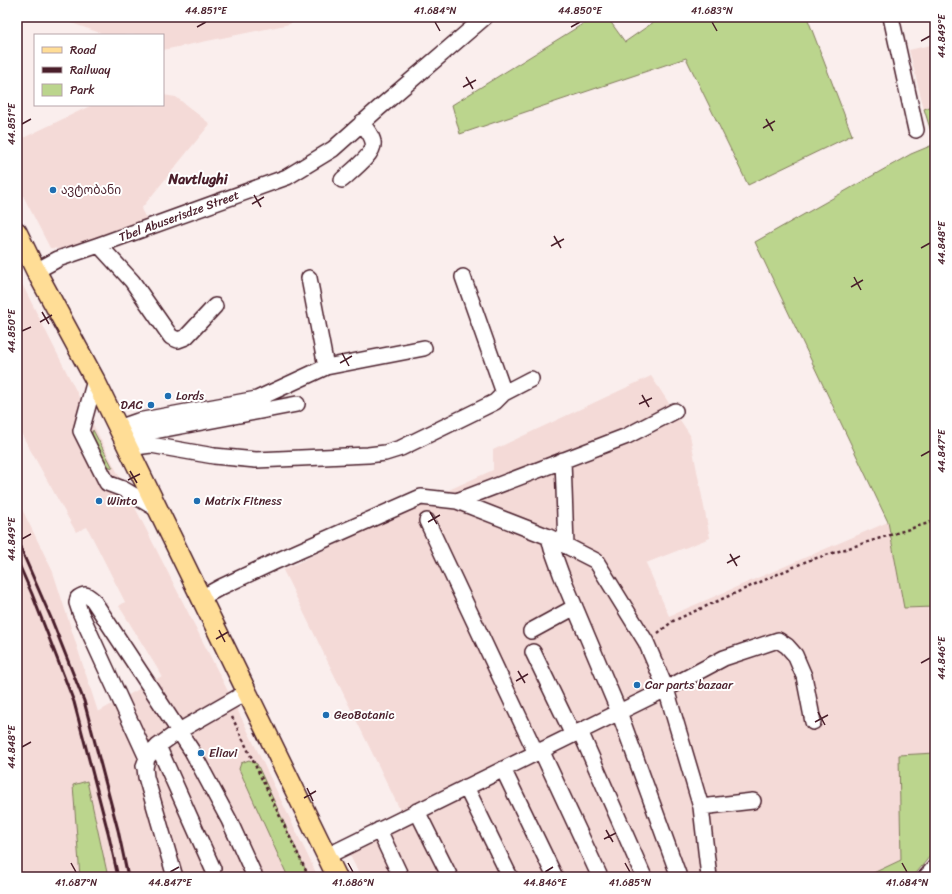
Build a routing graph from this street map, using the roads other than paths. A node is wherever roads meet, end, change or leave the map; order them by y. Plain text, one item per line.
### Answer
1 (485, 17) edge
2 (891, 17) edge
3 (362, 122) junction
4 (916, 130) dead end
5 (342, 180) dead end
6 (17, 232) edge
7 (99, 245) junction
8 (36, 271) junction
9 (464, 277) dead end
10 (309, 278) dead end
11 (214, 306) dead end
12 (424, 348) dead end
13 (326, 367) junction
14 (531, 379) dead end
15 (94, 380) junction
16 (504, 393) junction
17 (297, 404) dead end
18 (675, 411) dead end
19 (123, 439) junction
20 (563, 460) junction
21 (457, 502) junction
22 (157, 509) junction
23 (427, 521) dead end
24 (549, 537) junction
25 (566, 546) junction
26 (201, 598) junction
27 (574, 607) junction
28 (531, 631) dead end
29 (533, 652) dead end
30 (666, 689) junction
31 (247, 692) junction
32 (619, 712) junction
33 (813, 722) dead end
34 (179, 731) junction
35 (576, 733) junction
36 (158, 746) junction
37 (538, 752) junction
38 (147, 758) junction
39 (503, 769) junction
40 (466, 787) junction
41 (753, 800) dead end
42 (701, 807) junction
43 (417, 811) junction
44 (379, 830) junction
45 (326, 856) junction
46 (935, 867) edge
47 (213, 869) dead end
48 (171, 877) edge
49 (175, 877) edge
50 (255, 877) edge
51 (337, 877) edge
52 (401, 877) edge
53 (450, 877) edge
54 (510, 877) edge
55 (555, 877) edge
56 (600, 877) edge
57 (644, 877) edge
58 (678, 877) edge
59 (709, 877) edge
60 (926, 877) edge

1 - 3 street, Tbel Abuserisdze Street
2 - 4 street
3 - 5 street
3 - 7 street, Tbel Abuserisdze Street
6 - 8 main road
7 - 8 street, Tbel Abuserisdze Street
7 - 11 street
8 - 15 main road
9 - 16 street
10 - 13 street
12 - 13 street
13 - 19 street
14 - 16 street
15 - 19 main road
15 - 22 street
16 - 19 street
17 - 19 street
18 - 20 street
19 - 22 main road
20 - 21 street
20 - 25 street
21 - 24 street
21 - 26 street
22 - 26 main road
23 - 37 street
24 - 25 street
24 - 27 street
25 - 30 street
26 - 31 main road
27 - 28 street
27 - 32 street
29 - 35 street
30 - 32 street
30 - 33 street
30 - 42 street
31 - 34 street
31 - 45 main road
32 - 35 street
32 - 58 street
34 - 36 street
34 - 38 street
34 - 50 street
35 - 37 street
35 - 57 street
36 - 38 street
36 - 47 street
37 - 39 street
37 - 56 street
38 - 48 street
38 - 49 street
39 - 40 street
39 - 55 street
40 - 43 street
40 - 54 street
41 - 42 street
42 - 59 street
43 - 44 street
43 - 53 street
44 - 45 street
44 - 52 street
45 - 51 main road
46 - 60 street

